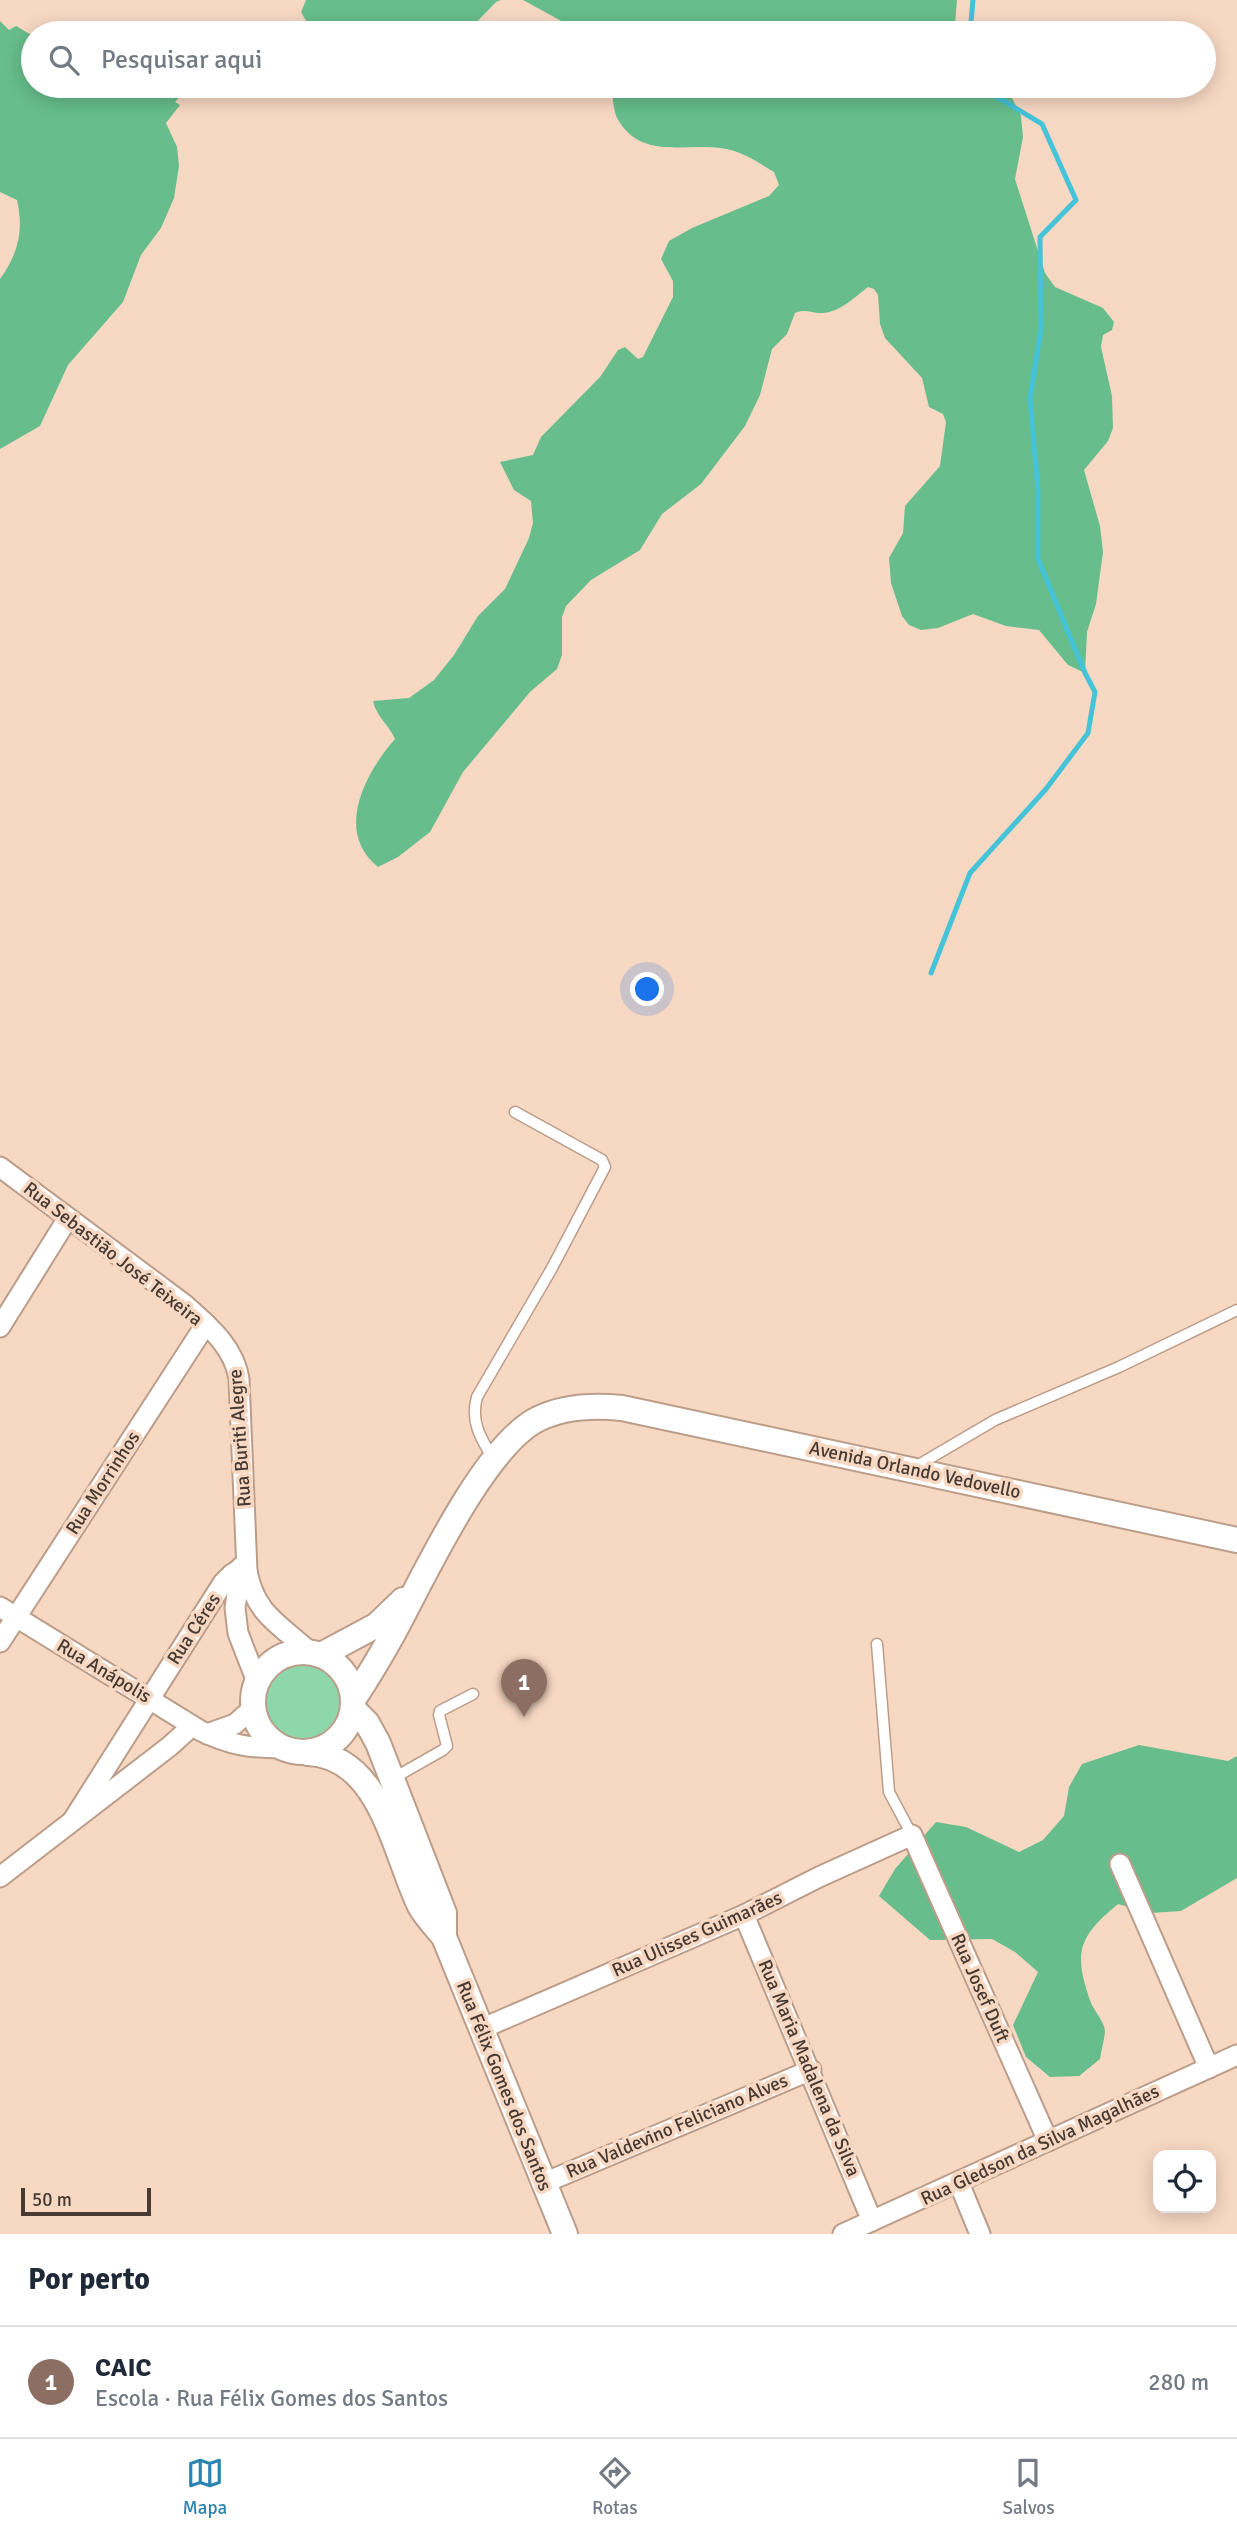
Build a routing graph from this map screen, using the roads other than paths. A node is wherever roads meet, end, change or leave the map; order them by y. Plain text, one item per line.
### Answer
1 (515, 1112) dead end
2 (0, 1167) edge
3 (68, 1218) junction
4 (1237, 1310) edge
5 (206, 1325) junction
6 (0, 1327) edge
7 (224, 1344) joint
8 (494, 1460) junction
9 (911, 1469) junction
10 (1237, 1540) edge
11 (244, 1570) junction
12 (416, 1587) junction
13 (8, 1612) edge
14 (0, 1642) edge
15 (877, 1644) dead end
16 (316, 1654) junction
17 (257, 1682) junction
18 (473, 1693) dead end
19 (150, 1699) junction
20 (353, 1704) junction
21 (253, 1708) junction
22 (200, 1730) junction
23 (281, 1748) junction
24 (307, 1752) junction
25 (392, 1779) junction
26 (73, 1820) junction
27 (912, 1835) junction
28 (1120, 1864) dead end
29 (0, 1877) edge
30 (744, 1914) junction
31 (443, 1937) junction
32 (481, 2029) junction
33 (1237, 2055) edge
34 (1209, 2067) junction
35 (811, 2070) junction
36 (1048, 2141) junction
37 (544, 2183) junction
38 (959, 2183) junction
39 (872, 2221) junction
40 (565, 2234) edge
41 (842, 2234) edge
42 (980, 2234) edge

1 - 8 lane
2 - 3 street, Rua Sebastião José Teixeira
3 - 5 street, Rua Sebastião José Teixeira
3 - 6 street
4 - 9 lane
5 - 7 street, Rua Sebastião José Teixeira
5 - 13 street, Rua Morrinhos
7 - 11 street, Rua Buriti Alegre
8 - 9 street, Avenida Orlando Vedovello
8 - 12 street
9 - 10 street, Avenida Orlando Vedovello
11 - 16 street, Rua Buriti Alegre
11 - 17 street, Rua Buriti Alegre
11 - 19 street, Rua Céres
12 - 16 street
12 - 20 street
13 - 14 street, Rua Morrinhos
13 - 19 street, Rua Anápolis
15 - 27 lane
16 - 17 street
16 - 20 street
17 - 21 street
18 - 25 lane
19 - 22 street, Rua Anápolis
19 - 26 street, Rua Céres
20 - 24 street
20 - 25 street, Rua Félix Gomes dos Santos
21 - 22 street
21 - 23 street
22 - 23 street, Rua Anápolis
22 - 26 street
23 - 24 street
24 - 31 street, Rua Félix Gomes dos Santos
25 - 31 street, Rua Félix Gomes dos Santos
26 - 29 street
27 - 30 street, Rua Ulisses Guimarães
27 - 36 street, Rua Josef Duft
28 - 34 street
30 - 32 street, Rua Ulisses Guimarães
30 - 35 street, Rua Maria Madalena da Silva
31 - 32 street, Rua Félix Gomes dos Santos
32 - 37 street, Rua Félix Gomes dos Santos
33 - 34 street, Rua Gledson da Silva Magalhães
34 - 36 street, Rua Gledson da Silva Magalhães
35 - 37 street, Rua Valdevino Feliciano Alves
35 - 39 street, Rua Maria Madalena da Silva
36 - 38 street, Rua Gledson da Silva Magalhães
37 - 40 street, Rua Félix Gomes dos Santos
38 - 39 street, Rua Gledson da Silva Magalhães
38 - 42 street
39 - 41 street, Rua Gledson da Silva Magalhães

